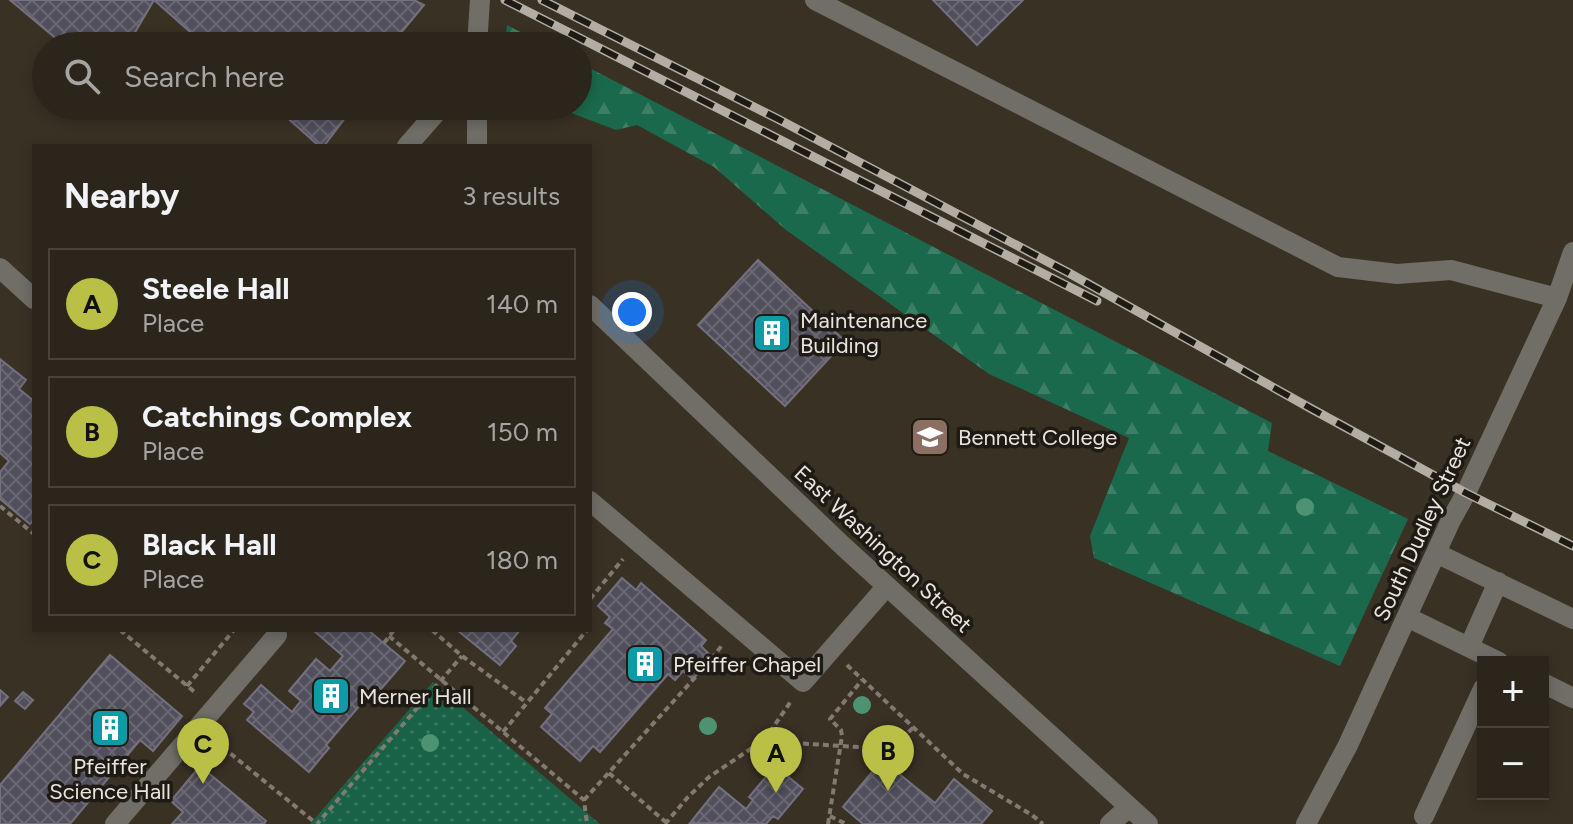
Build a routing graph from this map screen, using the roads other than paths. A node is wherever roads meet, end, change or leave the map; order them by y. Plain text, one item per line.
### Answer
1 (480, 0) edge
2 (815, 0) edge
3 (852, 8) edge
4 (478, 32) edge
5 (430, 120) edge
6 (477, 120) edge
7 (409, 144) edge
8 (477, 144) edge
9 (1573, 252) edge
10 (0, 268) edge
11 (32, 297) edge
12 (1557, 298) junction
13 (592, 307) edge
14 (592, 503) edge
15 (1436, 553) junction
16 (1498, 582) junction
17 (887, 586) junction
18 (1407, 617) junction
19 (1573, 619) edge
20 (277, 635) dead end
21 (1469, 647) junction
22 (1487, 656) edge
23 (1549, 686) edge
24 (1573, 698) edge
25 (1477, 702) edge
26 (1129, 807) junction
27 (1424, 816) dead end
28 (115, 824) edge
29 (1110, 824) edge
30 (1148, 824) edge
31 (1306, 824) edge

1 - 4 street
2 - 3 street
3 - 12 street
5 - 7 street
6 - 8 street
9 - 12 street, South Dudley Street
10 - 11 street
12 - 15 street, South Dudley Street
13 - 17 street, East Washington Street
14 - 17 street
15 - 16 street
15 - 18 street, South Dudley Street
16 - 19 street
16 - 21 street
17 - 26 street, East Washington Street
18 - 21 street
18 - 31 street, South Dudley Street
20 - 28 street
21 - 22 street
23 - 24 street
25 - 27 street
26 - 29 street
26 - 30 street, East Washington Street

